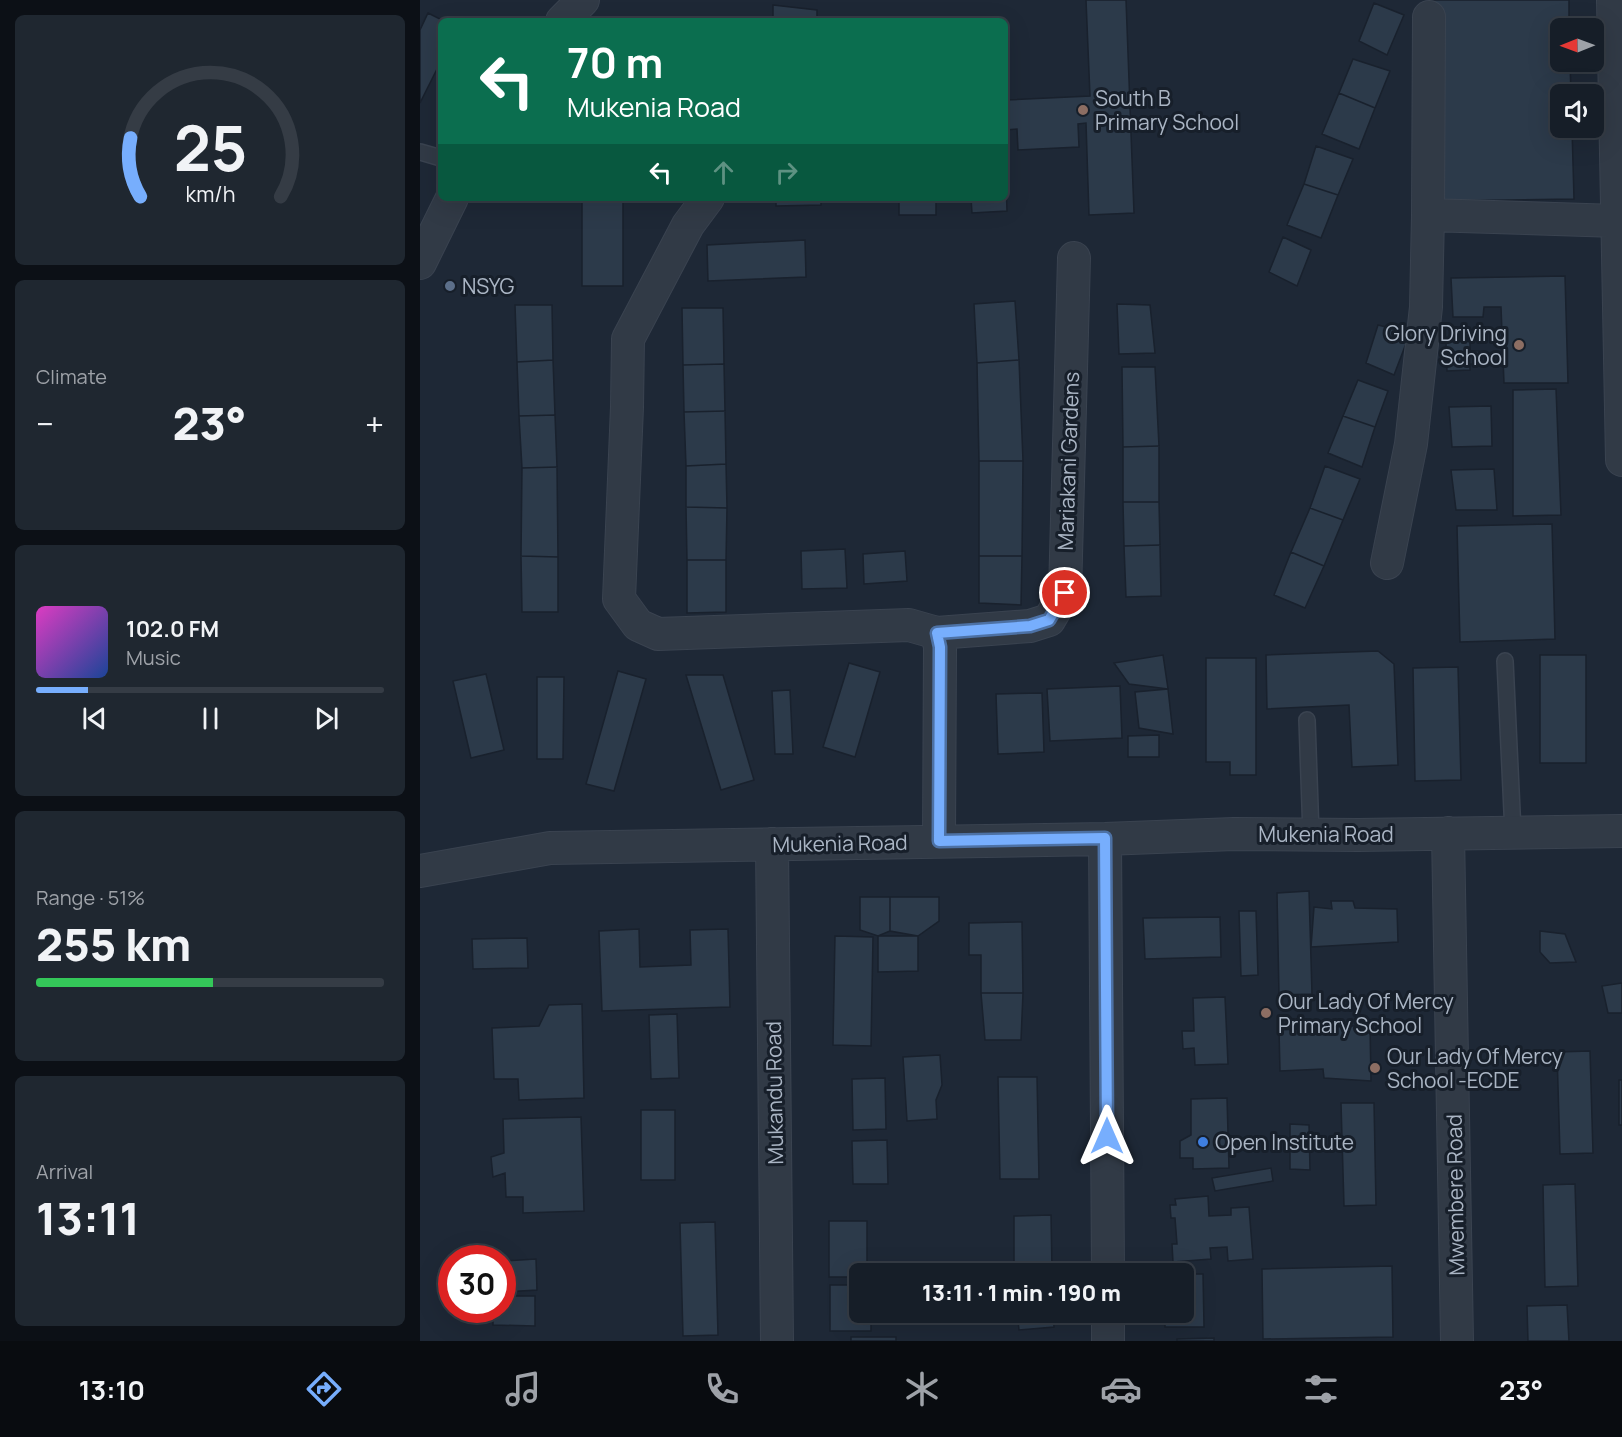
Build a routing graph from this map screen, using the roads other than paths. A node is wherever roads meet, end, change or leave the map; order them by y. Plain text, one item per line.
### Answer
1 (583, 0) edge
2 (1613, 0) edge
3 (1429, 17) dead end
4 (565, 18) edge
5 (1618, 55) edge
6 (420, 152) edge
7 (438, 157) edge
8 (451, 201) edge
9 (706, 201) edge
10 (1428, 215) junction
11 (1617, 221) junction
12 (1074, 258) dead end
13 (420, 263) edge
14 (1622, 460) edge
15 (1387, 563) dead end
16 (937, 633) junction
17 (1505, 661) dead end
18 (1307, 720) dead end
19 (1622, 831) edge
20 (1448, 833) junction
21 (1514, 833) junction
22 (1311, 835) junction
23 (1105, 838) junction
24 (939, 841) junction
25 (772, 844) junction
26 (420, 871) edge
27 (1108, 1263) edge
28 (1108, 1323) edge
29 (777, 1341) edge
30 (1108, 1341) edge
31 (1457, 1341) edge

1 - 4 street
2 - 5 street
3 - 10 street
5 - 11 street
6 - 7 lane
8 - 13 street
9 - 16 street, Mariakani Gardens
10 - 11 street
10 - 15 street
11 - 14 street
12 - 16 street, Mariakani Gardens
16 - 24 street
17 - 21 lane
18 - 22 lane
19 - 21 street, Mukenia Road
20 - 21 street, Mukenia Road
20 - 22 street, Mukenia Road
20 - 31 street, Mwembere Road
22 - 23 street, Mukenia Road
23 - 24 street, Mukenia Road
23 - 27 street
24 - 25 street, Mukenia Road
25 - 26 street, Mukenia Road
25 - 29 street, Mukandu Road
28 - 30 street

